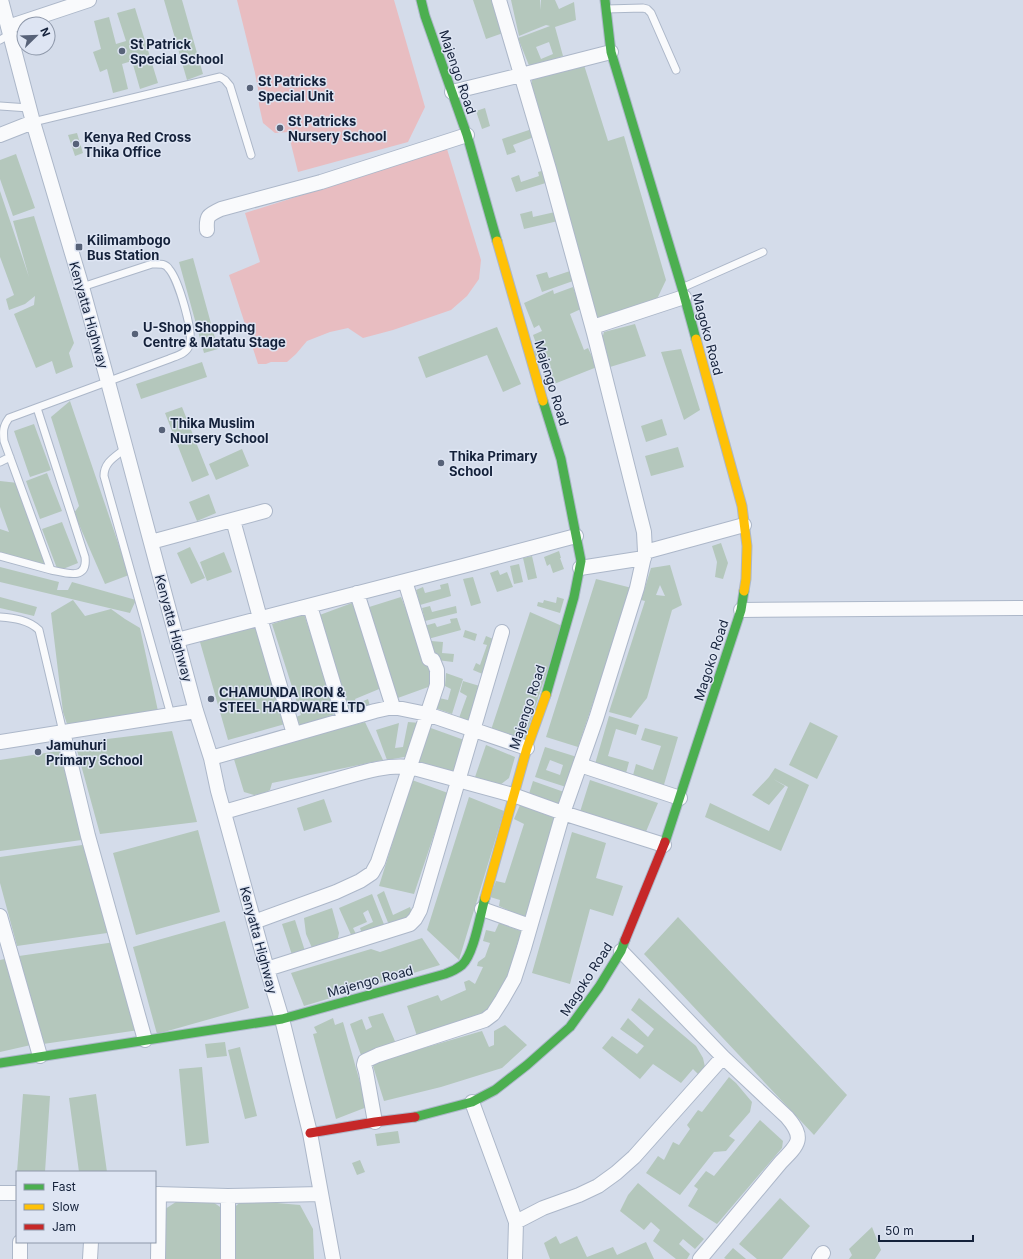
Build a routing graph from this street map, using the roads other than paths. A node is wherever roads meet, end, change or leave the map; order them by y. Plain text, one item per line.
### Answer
1 (1, 0) edge
2 (89, 0) edge
3 (421, 0) edge
4 (499, 0) edge
5 (605, 4) edge
6 (6, 34) edge
7 (612, 52) junction
8 (676, 70) dead end
9 (522, 75) junction
10 (452, 92) junction
11 (0, 106) edge
12 (29, 108) junction
13 (33, 122) junction
14 (0, 135) edge
15 (467, 135) junction
16 (252, 155) dead end
17 (207, 230) dead end
18 (763, 252) dead end
19 (82, 287) junction
20 (683, 292) junction
21 (593, 327) junction
22 (108, 382) junction
23 (37, 408) junction
24 (126, 448) junction
25 (10, 457) junction
26 (0, 462) edge
27 (265, 511) dead end
28 (232, 520) junction
29 (744, 525) junction
30 (576, 536) junction
31 (151, 542) junction
32 (644, 555) junction
33 (0, 556) edge
34 (580, 568) junction
35 (51, 570) junction
36 (405, 581) junction
37 (357, 593) junction
38 (310, 606) junction
39 (1023, 608) edge
40 (741, 610) junction
41 (0, 617) edge
42 (260, 618) junction
43 (502, 632) dead end
44 (177, 640) junction
45 (393, 707) junction
46 (196, 711) junction
47 (427, 714) junction
48 (171, 715) junction
49 (344, 720) junction
50 (474, 730) junction
51 (63, 732) junction
52 (294, 734) junction
53 (0, 742) edge
54 (527, 748) junction
55 (211, 758) junction
56 (580, 765) junction
57 (410, 767) junction
58 (459, 781) junction
59 (513, 795) junction
60 (680, 798) junction
61 (224, 812) junction
62 (563, 813) junction
63 (664, 845) junction
64 (482, 909) junction
65 (0, 916) edge
66 (254, 922) junction
67 (530, 926) junction
68 (621, 952) junction
69 (267, 969) junction
70 (282, 1019) junction
71 (145, 1040) junction
72 (40, 1056) junction
73 (723, 1056) junction
74 (0, 1063) edge
75 (472, 1102) junction
76 (375, 1122) junction
77 (310, 1133) junction
78 (0, 1193) edge
79 (16, 1193) edge
80 (157, 1194) edge
81 (321, 1194) junction
82 (228, 1196) junction
83 (516, 1222) junction
84 (20, 1243) edge
85 (91, 1243) edge
86 (20, 1259) edge
87 (90, 1259) edge
88 (158, 1259) edge
89 (228, 1259) edge
90 (333, 1259) edge
91 (514, 1259) edge
92 (700, 1259) edge

1 - 6 street, Kenyatta Highway
2 - 6 street
3 - 10 street, Majengo Road
4 - 9 street
5 - 7 street, Magoko Road
5 - 8 lane
6 - 12 street, Kenyatta Highway
7 - 9 street
7 - 20 street, Magoko Road
9 - 10 street
9 - 21 street
10 - 15 street, Majengo Road
11 - 12 lane
12 - 13 street, Kenyatta Highway
13 - 14 street
13 - 16 lane
13 - 19 street, Kenyatta Highway
15 - 17 street
15 - 30 street, Majengo Road
18 - 20 lane
19 - 22 street, Kenyatta Highway
19 - 22 lane
20 - 21 street
20 - 29 street, Magoko Road
21 - 32 street
22 - 23 lane
22 - 24 street, Kenyatta Highway
23 - 25 lane
23 - 35 lane
24 - 31 street, Kenyatta Highway
24 - 48 lane
25 - 26 lane
25 - 35 lane
27 - 28 street
28 - 31 street
28 - 42 street
29 - 32 street
29 - 40 street, Magoko Road
30 - 34 street, Majengo Road
30 - 36 street
31 - 44 street, Kenyatta Highway
32 - 34 street
32 - 56 street
33 - 35 lane
34 - 54 street, Majengo Road
36 - 37 street
36 - 47 street
37 - 38 street
37 - 45 street
38 - 42 street
38 - 49 street
39 - 40 street
40 - 60 street, Magoko Road
41 - 51 lane
42 - 44 street
42 - 52 street
43 - 50 street
44 - 46 street, Kenyatta Highway
45 - 47 street
45 - 49 street
46 - 48 street
46 - 55 street, Kenyatta Highway
47 - 50 street
47 - 57 street
48 - 51 street
49 - 52 street
50 - 54 street
50 - 58 street
51 - 53 street
51 - 71 street
52 - 55 street
54 - 59 street, Majengo Road
55 - 61 street, Kenyatta Highway
56 - 60 street
56 - 62 street
57 - 58 street
57 - 61 street
57 - 66 street
58 - 59 street
58 - 69 street
59 - 62 street
59 - 64 street, Majengo Road
60 - 63 street, Magoko Road
61 - 66 street, Kenyatta Highway
62 - 63 street
62 - 67 street
63 - 68 street, Magoko Road
64 - 67 street
64 - 70 street, Majengo Road
65 - 72 street
66 - 69 street, Kenyatta Highway
67 - 76 street
68 - 73 street
68 - 75 street, Magoko Road
69 - 70 street, Kenyatta Highway
70 - 71 street, Majengo Road
70 - 77 street, Kenyatta Highway
71 - 72 street, Majengo Road
72 - 74 street, Majengo Road
73 - 83 street
73 - 92 street
75 - 76 street, Magoko Road
75 - 83 street
76 - 77 street, Magoko Road
77 - 81 street, Kenyatta Highway
78 - 79 street
80 - 82 street
80 - 88 street
81 - 82 street
81 - 90 street, Kenyatta Highway
82 - 89 street
83 - 91 street
84 - 86 street
85 - 87 street

